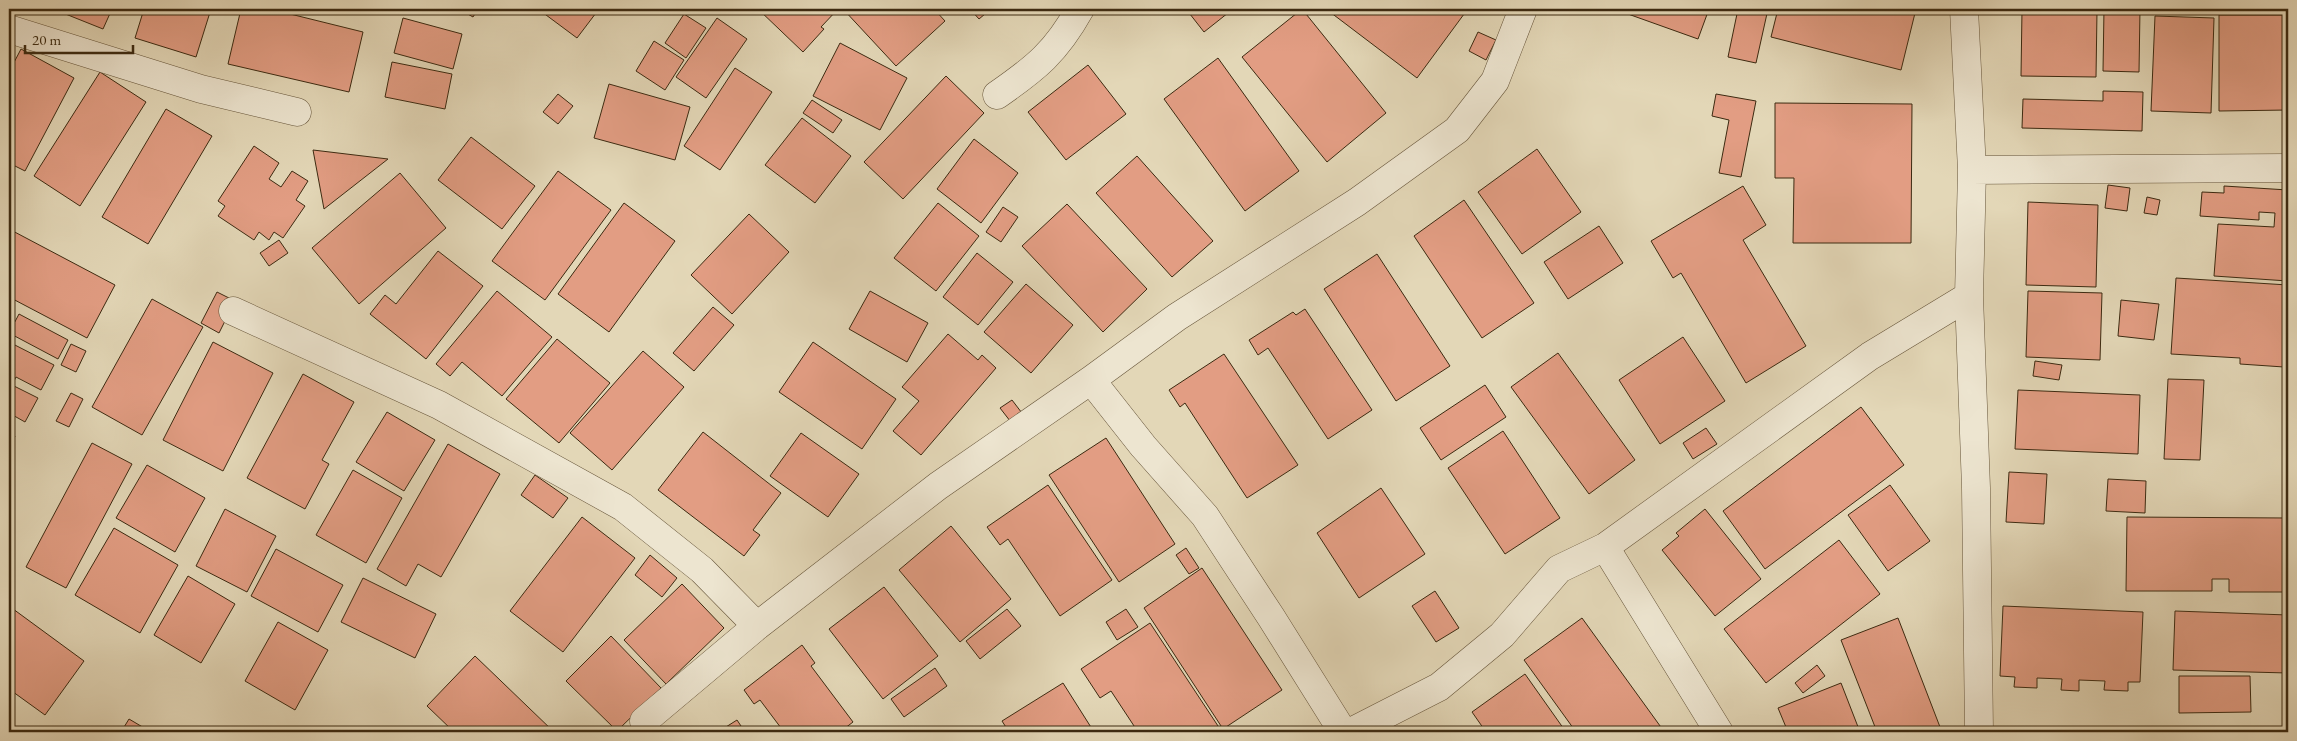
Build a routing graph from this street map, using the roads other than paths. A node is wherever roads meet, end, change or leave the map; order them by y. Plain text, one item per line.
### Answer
1 (1080, 9) edge
2 (1522, 9) edge
3 (1964, 9) edge
4 (9, 29) edge
5 (997, 95) dead end
6 (297, 112) dead end
7 (2288, 168) edge
8 (1972, 170) junction
9 (1969, 296) junction
10 (233, 311) dead end
11 (1092, 380) junction
12 (1604, 547) junction
13 (757, 626) junction
14 (644, 721) dead end
15 (1343, 732) edge
16 (1351, 732) edge
17 (1719, 732) edge
18 (1978, 732) edge

1 - 5 street
2 - 11 street
3 - 8 street
4 - 6 street
7 - 8 street
8 - 9 street
9 - 12 street
9 - 18 street
10 - 13 street
11 - 13 street
11 - 15 street
12 - 16 street
12 - 17 street
13 - 14 street

